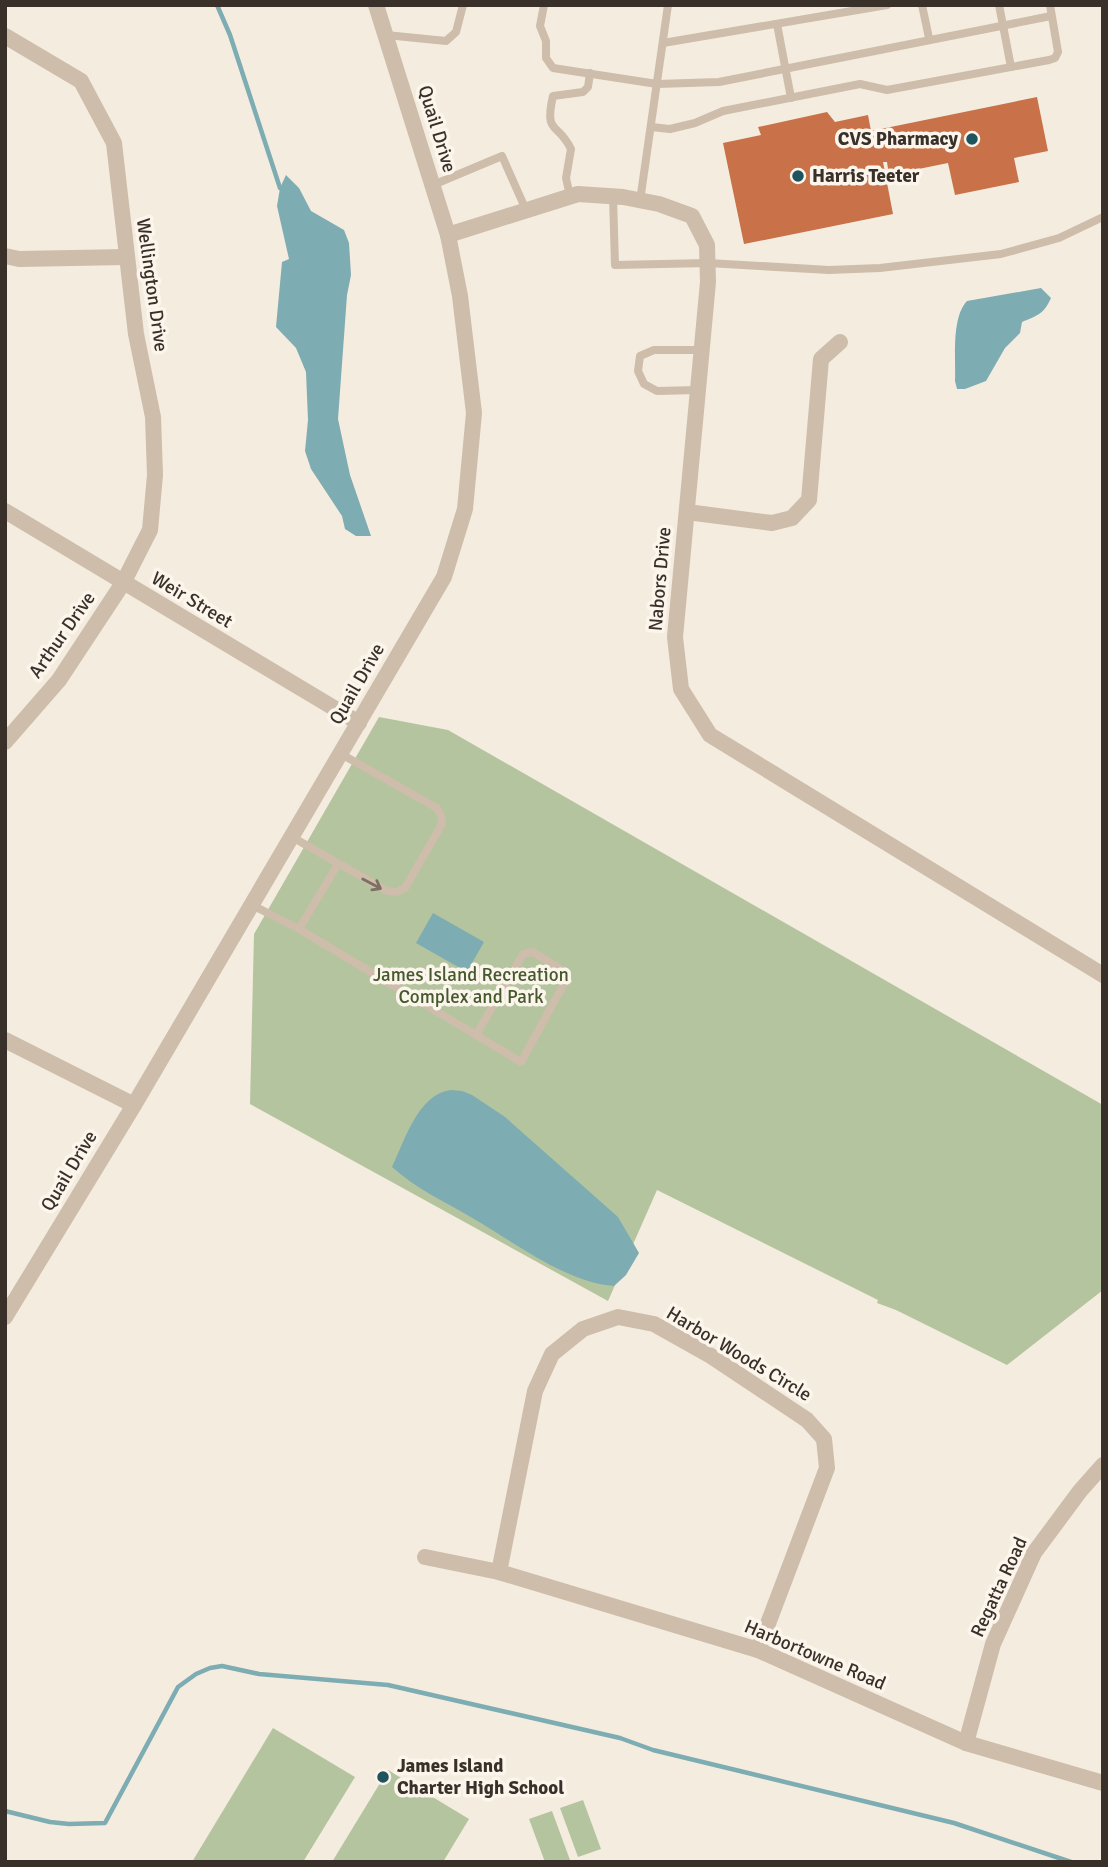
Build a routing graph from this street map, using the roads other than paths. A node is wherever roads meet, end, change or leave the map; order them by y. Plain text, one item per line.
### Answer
1 (376, 5) edge
2 (463, 5) edge
3 (544, 5) edge
4 (668, 5) edge
5 (887, 5) edge
6 (922, 5) edge
7 (999, 5) edge
8 (1050, 5) edge
9 (1051, 16) junction
10 (777, 24) junction
11 (1003, 24) junction
12 (386, 35) junction
13 (5, 36) edge
14 (929, 38) junction
15 (663, 43) junction
16 (1011, 67) junction
17 (785, 68) junction
18 (590, 74) junction
19 (657, 84) junction
20 (791, 98) junction
21 (651, 127) junction
22 (433, 185) junction
23 (570, 196) junction
24 (613, 196) junction
25 (640, 201) junction
26 (526, 210) junction
27 (1103, 217) edge
28 (448, 234) junction
29 (5, 256) edge
30 (126, 257) junction
31 (708, 263) junction
32 (840, 342) dead end
33 (701, 350) junction
34 (698, 390) junction
35 (5, 510) edge
36 (687, 512) junction
37 (123, 583) junction
38 (359, 723) junction
39 (5, 742) edge
40 (341, 754) junction
41 (292, 837) junction
42 (338, 864) junction
43 (252, 905) junction
44 (299, 929) junction
45 (1103, 975) edge
46 (476, 1035) junction
47 (5, 1040) edge
48 (134, 1105) junction
49 (5, 1317) edge
50 (1103, 1465) edge
51 (425, 1557) dead end
52 (499, 1572) junction
53 (758, 1650) junction
54 (966, 1744) junction
55 (1103, 1783) edge

1 - 12 street, Quail Drive
2 - 12 lane
3 - 18 lane
4 - 15 lane
5 - 10 lane
6 - 14 lane
7 - 11 lane
8 - 9 lane
9 - 11 lane
9 - 16 lane
10 - 15 lane
10 - 17 lane
11 - 14 lane
11 - 16 lane
12 - 22 street, Quail Drive
13 - 30 street, Wellington Drive
14 - 17 lane
15 - 19 lane
16 - 20 lane
17 - 19 lane
17 - 20 lane
18 - 19 lane
18 - 23 lane
19 - 21 lane
20 - 21 lane
21 - 25 lane
22 - 26 lane
22 - 28 street, Quail Drive
23 - 24 street, Nabors Drive
23 - 26 street, Nabors Drive
24 - 25 street, Nabors Drive
24 - 31 lane
25 - 31 street, Nabors Drive
26 - 28 street, Nabors Drive
27 - 31 lane
28 - 38 street, Quail Drive
29 - 30 street
30 - 37 street, Wellington Drive
31 - 33 street, Nabors Drive
32 - 36 street
33 - 34 street, Nabors Drive
33 - 34 lane
34 - 36 street, Nabors Drive
35 - 37 street, Weir Street
36 - 45 street, Nabors Drive
37 - 38 street, Weir Street
37 - 39 street, Arthur Drive
38 - 40 street, Quail Drive
40 - 41 street, Quail Drive
42 -> 40 lane
41 - 42 lane
41 - 43 street, Quail Drive
42 - 44 lane
43 - 44 lane
43 - 48 street, Quail Drive
44 - 46 lane
46 - 46 lane
47 - 48 street
48 - 49 street, Quail Drive
50 - 54 street, Regatta Road
51 - 52 street, Harbortowne Road
52 - 53 street, Harbortowne Road
52 - 53 street, Harbor Woods Circle
53 - 54 street, Harbortowne Road
54 - 55 street, Harbortowne Road

